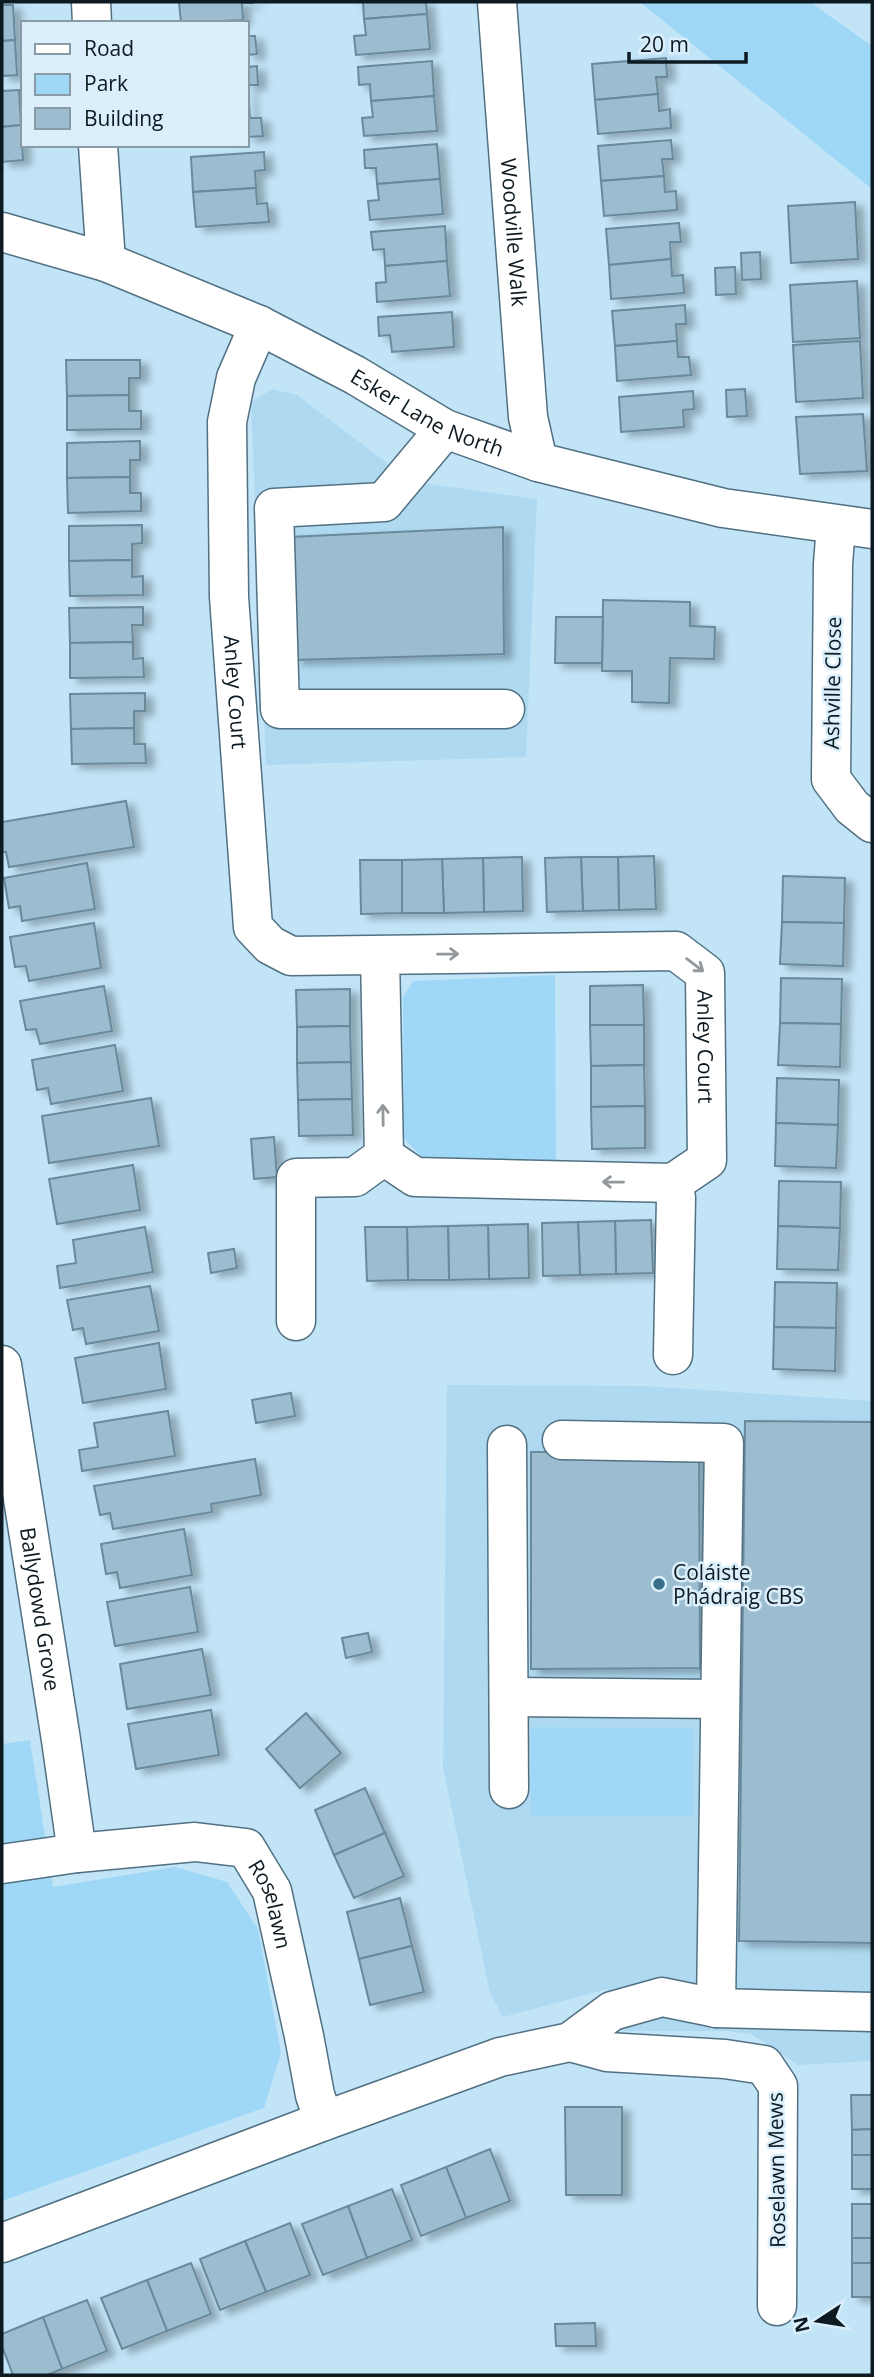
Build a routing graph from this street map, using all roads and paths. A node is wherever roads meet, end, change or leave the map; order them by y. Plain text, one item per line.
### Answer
1 (90, 2) edge
2 (497, 2) edge
3 (92, 21) edge
4 (99, 147) edge
5 (2, 232) edge
6 (106, 262) junction
7 (259, 325) junction
8 (445, 429) junction
9 (538, 462) junction
10 (854, 527) edge
11 (505, 709) dead end
12 (872, 823) edge
13 (380, 955) junction
14 (384, 1156) junction
15 (673, 1183) junction
16 (296, 1321) dead end
17 (673, 1355) dead end
18 (2, 1365) edge
19 (562, 1440) dead end
20 (507, 1445) dead end
21 (509, 1697) junction
22 (720, 1699) junction
23 (509, 1789) dead end
24 (77, 1853) junction
25 (2, 1864) edge
26 (716, 2008) junction
27 (872, 2012) edge
28 (570, 2042) junction
29 (324, 2121) junction
30 (2, 2243) edge
31 (777, 2306) dead end

1 - 3 street
2 - 9 street, Woodville Walk
4 - 6 street
5 - 6 street, Esker Lane North
6 - 7 street, Esker Lane North
7 - 8 street, Esker Lane North
7 - 13 street, Anley Court
8 - 9 street, Esker Lane North
8 - 11 street
9 - 10 street, Esker Lane North
10 - 12 street, Ashville Close
14 -> 13 street
13 -> 15 street, Anley Court
15 -> 14 street
14 - 16 street
15 - 17 street
18 - 24 street, Ballydowd Grove
19 - 22 street
20 - 21 street
21 - 22 street
21 - 23 street
22 - 26 street
24 - 25 street, Roselawn
24 - 29 street, Roselawn
26 - 27 street
26 - 28 street
28 - 29 street
28 - 31 street, Roselawn Mews
29 - 30 street

